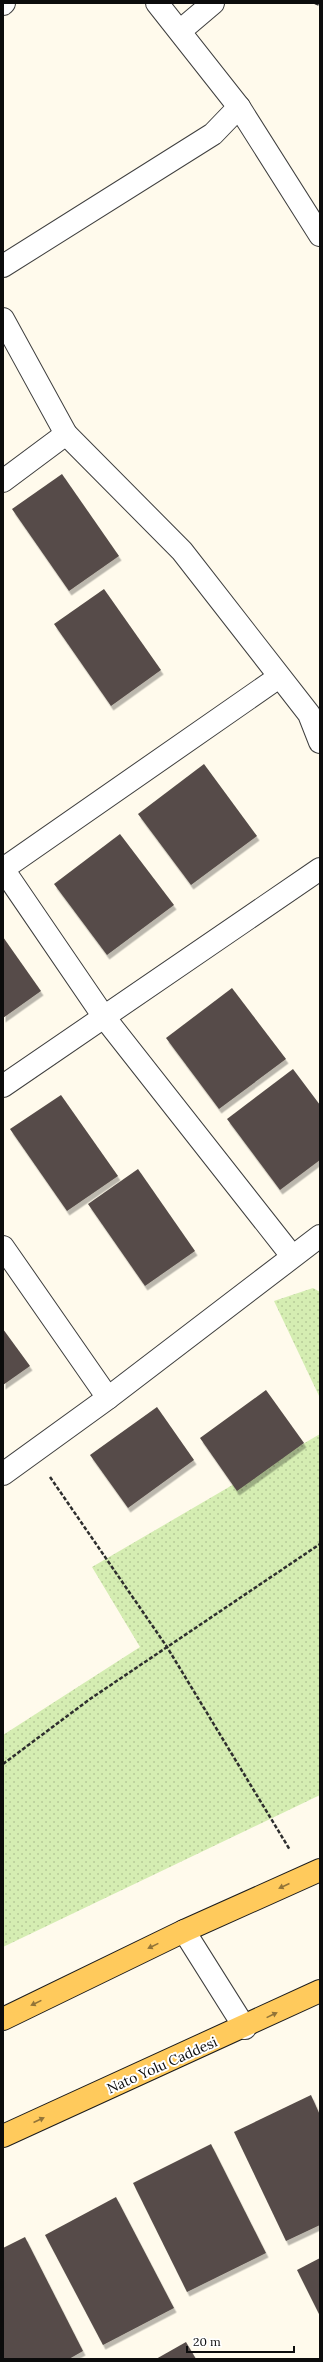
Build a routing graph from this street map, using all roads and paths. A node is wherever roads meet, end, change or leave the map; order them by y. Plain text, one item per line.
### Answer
1 (157, 3) edge
2 (213, 3) edge
3 (315, 3) edge
4 (320, 5) edge
5 (180, 31) junction
6 (239, 107) junction
7 (320, 235) edge
8 (3, 266) edge
9 (3, 319) edge
10 (66, 434) junction
11 (3, 481) edge
12 (279, 677) junction
13 (314, 710) edge
14 (320, 742) edge
15 (320, 869) edge
16 (104, 1016) junction
17 (3, 1086) edge
18 (320, 1236) edge
19 (3, 1247) edge
20 (292, 1256) junction
21 (108, 1398) junction
22 (33, 1452) junction
23 (3, 1474) edge
24 (320, 1544) edge
25 (167, 1647) junction
26 (3, 1764) edge
27 (313, 1873) edge
28 (184, 1931) junction
29 (320, 1991) edge
30 (3, 2019) edge
31 (244, 2028) junction
32 (3, 2136) edge

1 - 5 street
2 - 5 street
3 - 4 path
5 - 6 street
6 - 7 street
6 - 8 street
9 - 10 street
10 - 11 street
10 - 12 street
12 - 13 street
12 - 16 street
13 - 14 street
15 - 16 street
16 - 17 street
16 - 20 street
18 - 20 street
19 - 21 street
20 - 21 street
21 - 22 street
22 - 23 street
22 - 25 path
24 - 25 path
25 - 26 path
25 - 27 path
27 -> 28 main road
28 -> 30 main road
28 - 31 street
31 -> 29 main road, Nato Yolu Caddesi
32 -> 31 main road, Nato Yolu Caddesi

